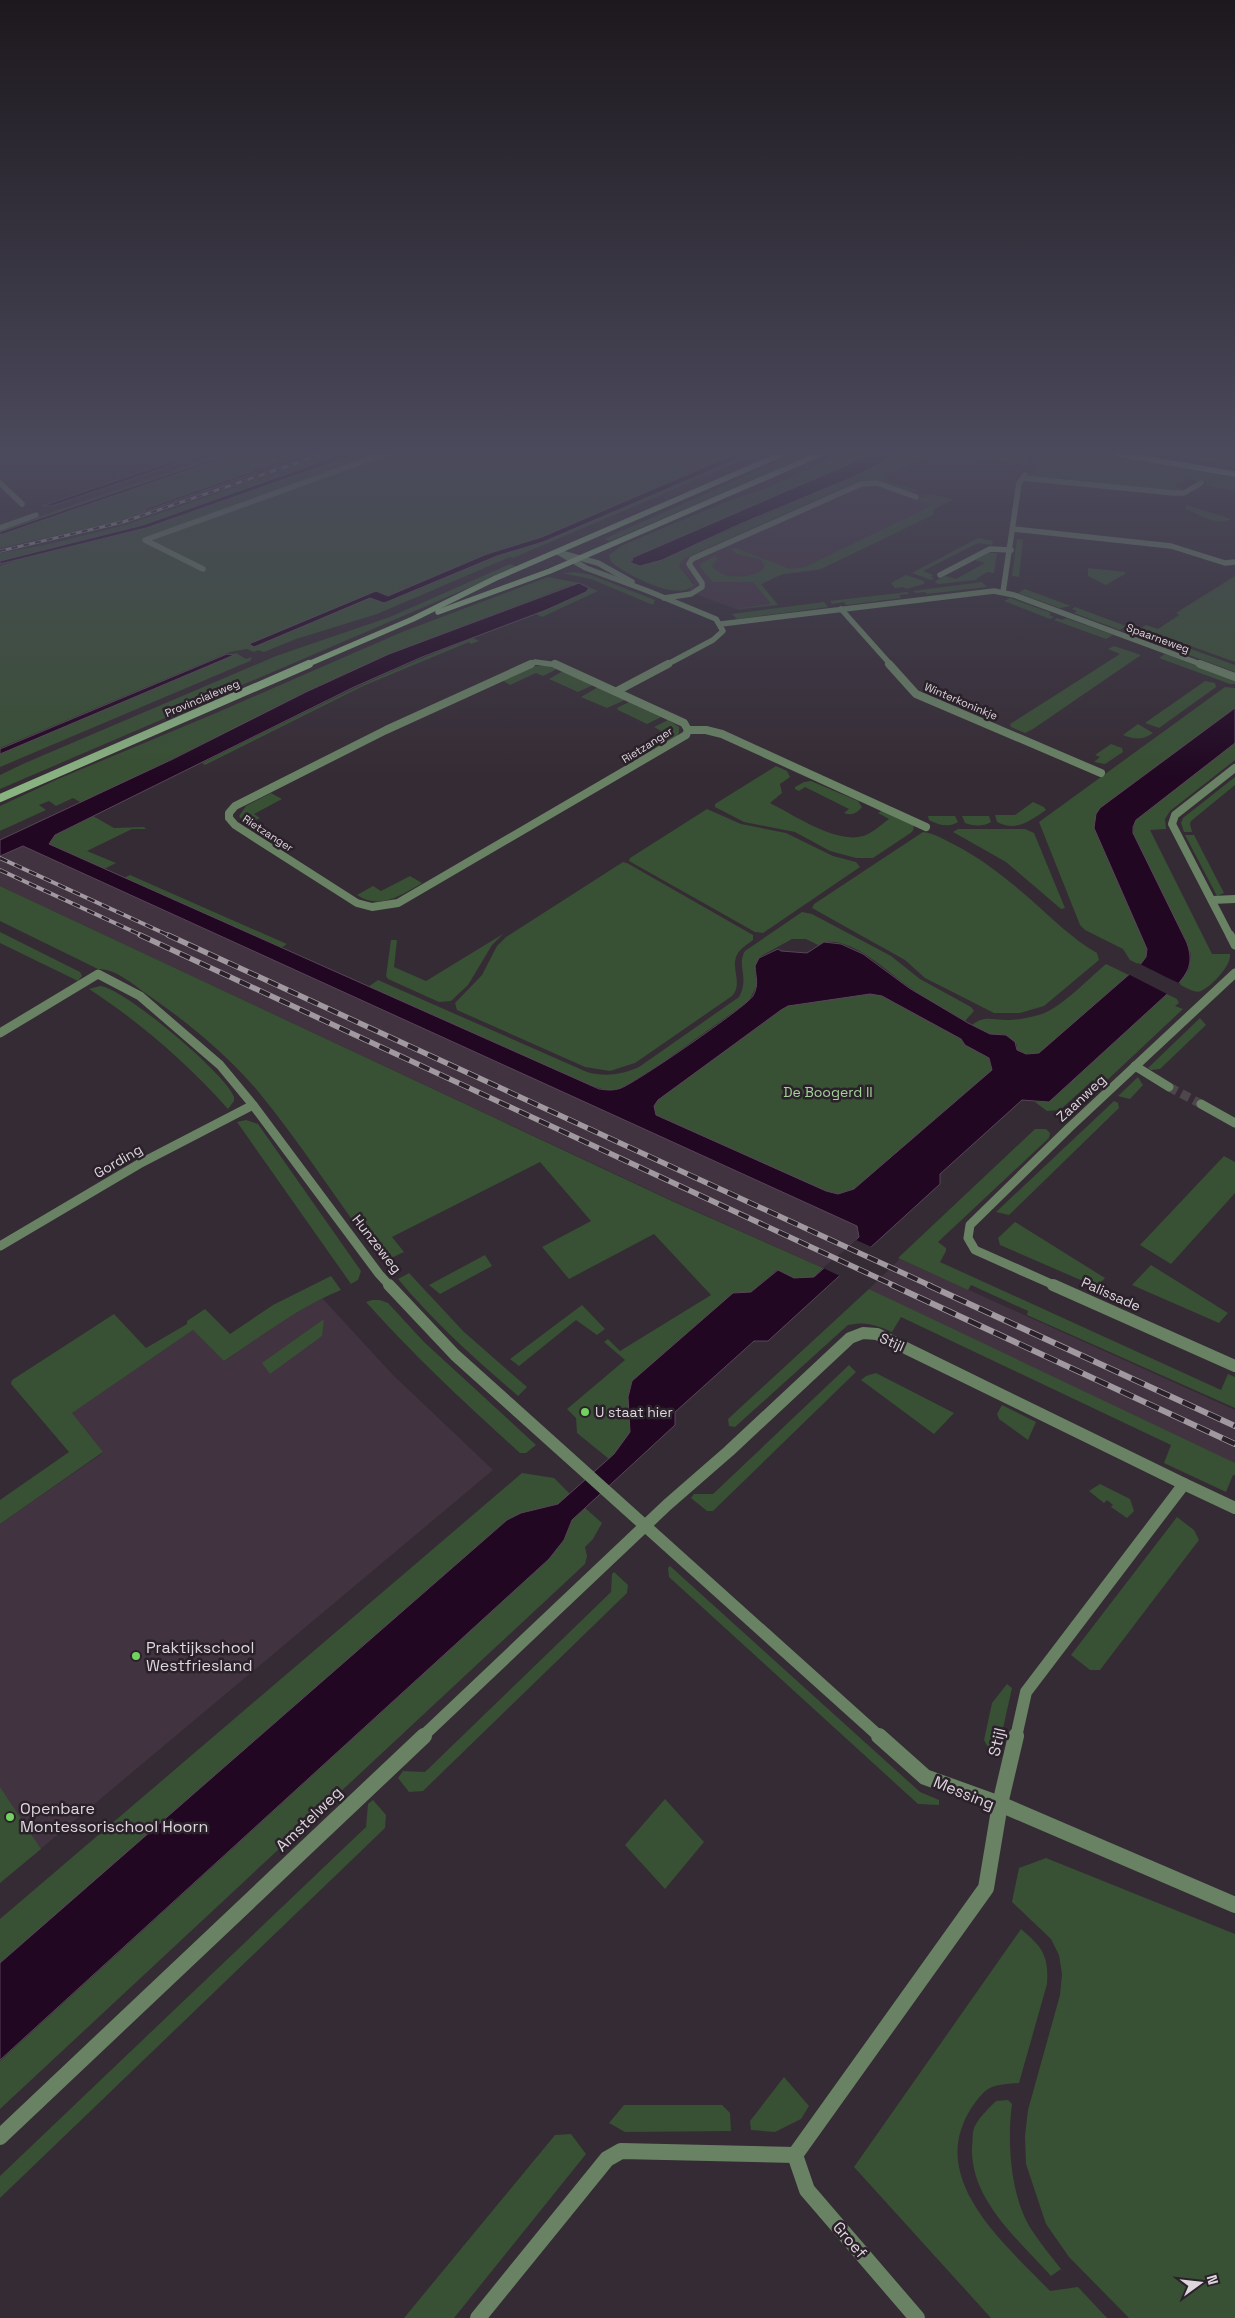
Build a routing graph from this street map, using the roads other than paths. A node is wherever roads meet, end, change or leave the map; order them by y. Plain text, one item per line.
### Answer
1 (189, 562) edge
2 (534, 562) edge
3 (571, 562) joint
4 (595, 562) edge
5 (690, 562) edge
6 (966, 562) edge
7 (1009, 562) edge
8 (203, 569) dead end
9 (940, 576) dead end
10 (637, 587) junction
11 (1003, 592) junction
12 (664, 598) junction
13 (841, 609) junction
14 (413, 619) junction
15 (721, 624) junction
16 (1235, 676) edge
17 (617, 691) junction
18 (688, 730) junction
19 (1235, 768) edge
20 (1101, 773) dead end
21 (0, 798) edge
22 (926, 827) dead end
23 (1235, 899) edge
24 (1212, 900) junction
25 (1235, 945) edge
26 (1235, 973) edge
27 (0, 1033) edge
28 (1135, 1066) junction
29 (1169, 1086) tunnel mouth
30 (1201, 1104) tunnel mouth
31 (253, 1105) junction
32 (1235, 1123) edge
33 (0, 1246) edge
34 (975, 1250) joint
35 (1235, 1366) edge
36 (1184, 1484) junction
37 (1235, 1508) edge
38 (644, 1527) junction
39 (1000, 1804) junction
40 (1235, 1905) edge
41 (0, 2137) edge
42 (796, 2155) junction
43 (478, 2318) edge
44 (917, 2318) edge

1 - 8 street
2 - 14 main road, Provincialeweg
3 - 10 street
3 - 14 main road, Provincialeweg
4 - 10 street
5 - 12 street
6 - 9 street
7 - 11 street
10 - 12 street
11 - 13 street, Spaarneweg
11 - 16 street, Spaarneweg
12 - 15 street
13 - 15 street, Spaarneweg
13 - 20 street, Winterkoninkje
14 - 21 main road, Provincialeweg
15 - 17 street
17 - 18 street, Rietzanger
17 - 18 street, Rietzanger
18 - 22 street
19 - 24 street
23 - 24 street
24 - 25 street
26 - 28 street, Zaanweg
27 - 31 street, Hunzeweg
28 - 29 street
28 - 34 street, Zaanweg
30 - 32 street
31 - 33 street, Gording
31 - 38 street, Hunzeweg
34 - 35 street, Palissade
36 - 37 street, Stijl
36 - 38 street, Stijl
36 - 39 street, Stijl
38 - 39 street, Messing
38 - 41 street, Amstelweg
39 - 40 street
39 - 42 street, Messing
42 - 43 street
42 - 44 street, Groef

